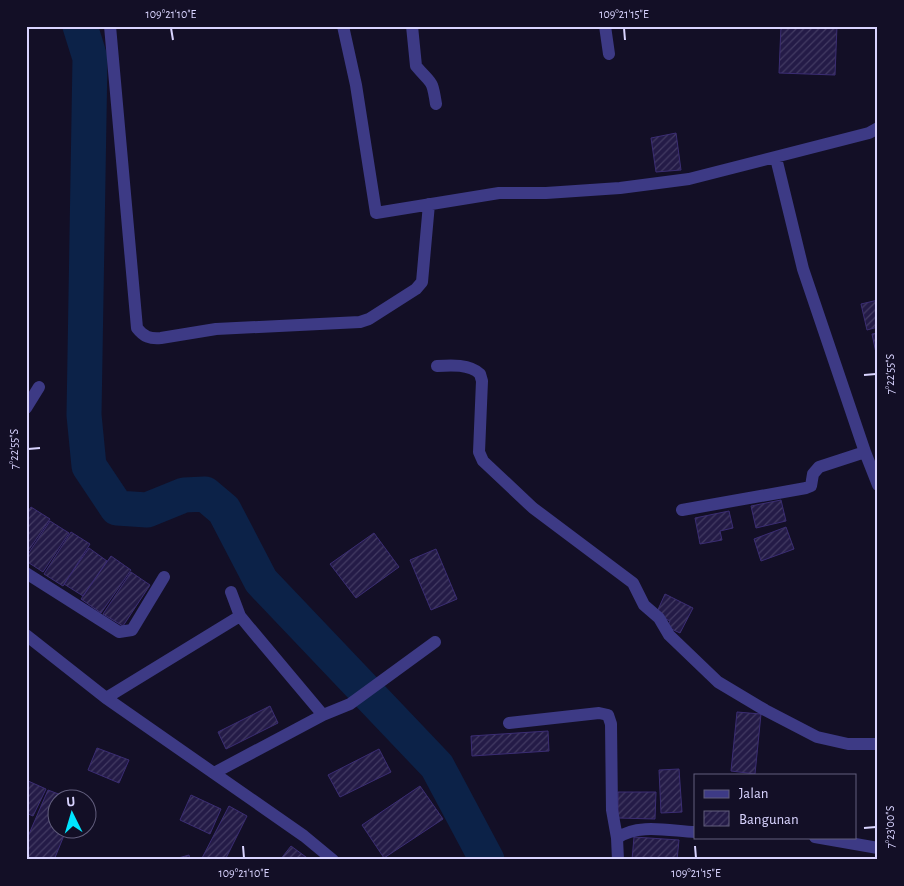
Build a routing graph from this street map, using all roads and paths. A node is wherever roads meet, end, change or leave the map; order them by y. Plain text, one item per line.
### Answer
1 (110, 26) edge
2 (343, 26) edge
3 (412, 26) edge
4 (605, 26) edge
5 (609, 54) dead end
6 (436, 104) dead end
7 (878, 128) edge
8 (776, 158) junction
9 (428, 204) junction
10 (437, 366) dead end
11 (39, 387) dead end
12 (26, 408) edge
13 (865, 452) junction
14 (878, 485) edge
15 (682, 510) dead end
16 (26, 573) edge
17 (164, 577) dead end
18 (231, 592) dead end
19 (240, 616) junction
20 (26, 635) edge
21 (435, 642) dead end
22 (106, 698) junction
23 (323, 715) junction
24 (509, 723) dead end
25 (878, 744) edge
26 (214, 772) junction
27 (694, 832) edge
28 (617, 838) junction
29 (821, 838) edge
30 (878, 848) edge
31 (332, 860) edge
32 (618, 860) edge

1 - 9 street
2 - 9 street
3 - 6 street
4 - 5 street
7 - 8 street
8 - 9 street
8 - 13 street
10 - 25 street
11 - 12 street
13 - 14 street
13 - 15 street
16 - 17 street
18 - 19 street
19 - 22 street
19 - 23 street
20 - 22 street
21 - 23 street
22 - 26 street
23 - 26 street
24 - 28 street
26 - 31 street
27 - 28 street
28 - 32 street
29 - 30 street

